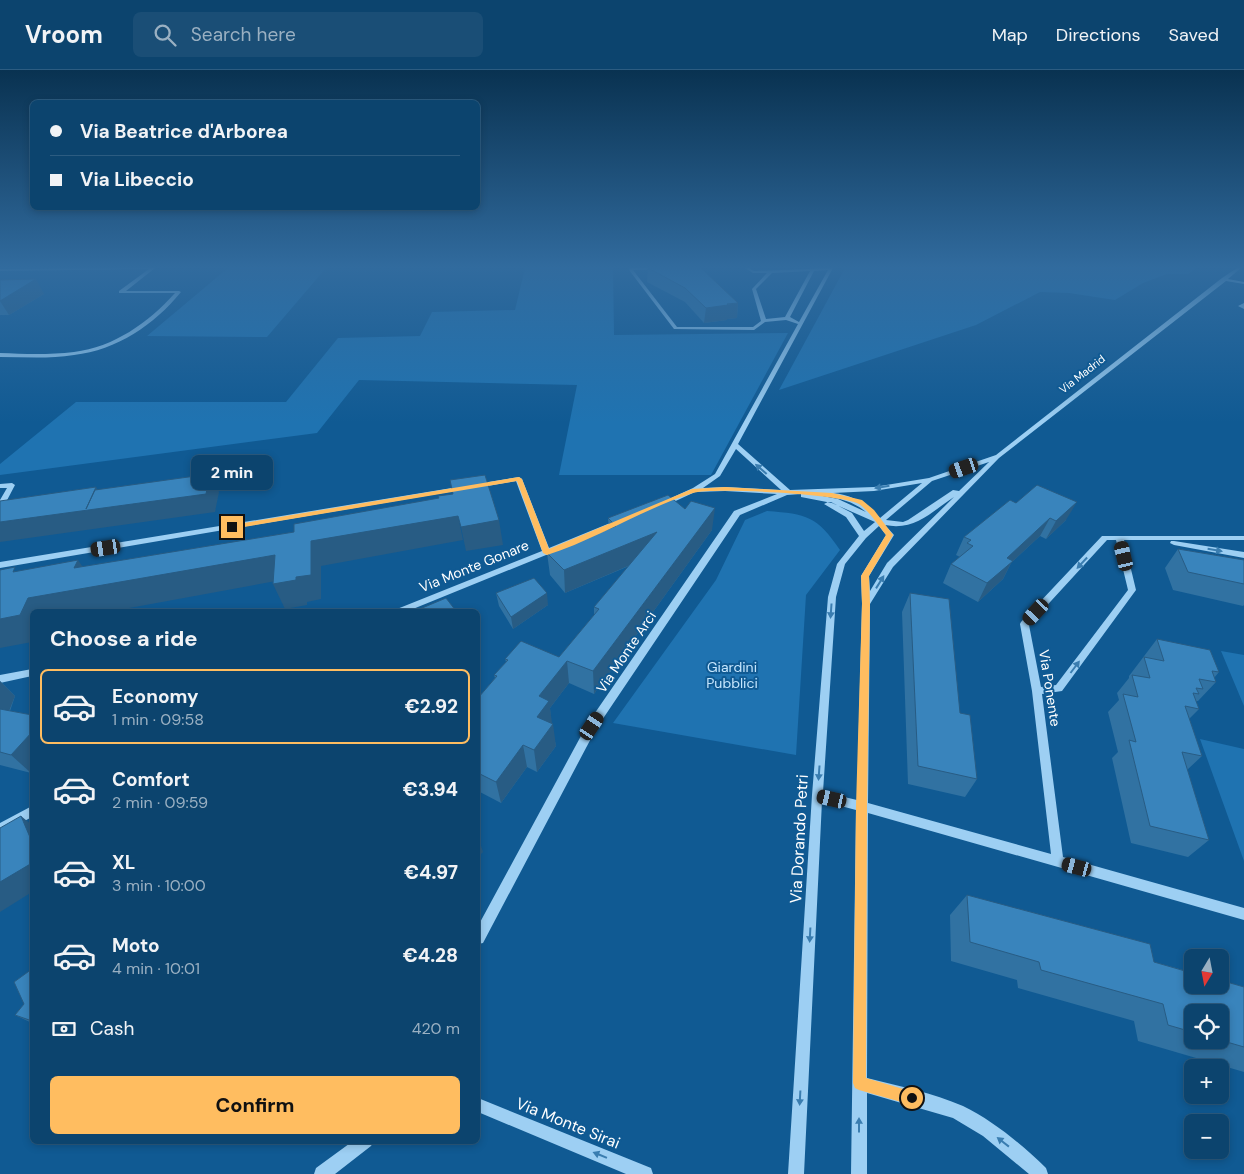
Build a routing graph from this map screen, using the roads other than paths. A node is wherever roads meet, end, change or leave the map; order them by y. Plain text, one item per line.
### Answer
1 (150, 320) edge
2 (669, 320) edge
3 (775, 320) edge
4 (791, 320) edge
5 (803, 320) edge
6 (1172, 320) edge
7 (764, 321) joint
8 (801, 324) junction
9 (0, 355) edge
10 (735, 446) junction
11 (998, 456) junction
12 (930, 480) junction
13 (970, 484) junction
14 (0, 486) edge
15 (694, 490) junction
16 (787, 492) junction
17 (0, 506) edge
18 (657, 506) edge
19 (630, 518) edge
20 (879, 522) junction
21 (863, 536) junction
22 (1244, 538) edge
23 (1120, 539) junction
24 (1151, 539) junction
25 (547, 553) junction
26 (1244, 555) edge
27 (0, 566) edge
28 (866, 604) junction
29 (405, 609) edge
30 (30, 673) edge
31 (0, 679) edge
32 (1037, 691) junction
33 (817, 795) junction
34 (862, 806) junction
35 (30, 812) edge
36 (0, 829) edge
37 (1058, 862) junction
38 (1244, 914) edge
39 (480, 934) edge
40 (859, 1083) junction
41 (480, 1106) edge
42 (362, 1144) edge
43 (322, 1174) edge
44 (645, 1174) edge
45 (796, 1174) edge
46 (859, 1174) edge
47 (1040, 1174) edge

1 - 9 street
2 - 7 street
3 - 7 street
4 - 8 street
5 - 8 street
6 - 11 street, Via Madrid
8 - 10 street
10 - 15 street
16 -> 10 street
11 - 12 street, Via Madrid
11 - 13 street
12 -> 16 street
12 - 20 street, Via Dorando Petri
13 - 20 street
28 -> 13 street
14 - 17 street
15 - 16 street
15 - 18 street
16 - 20 street
16 - 21 street
16 - 39 street, Via Monte Arci
19 - 25 street, Via Monte Gonare
20 - 21 street, Via Dorando Petri
20 - 28 street
21 -> 33 street, Via Dorando Petri
22 - 24 street, Via Ponente
23 - 24 street, Via Ponente
32 -> 23 street
23 -> 32 street, Via Ponente
24 -> 26 street
25 - 27 street
25 - 29 street, Via Monte Gonare
28 - 34 street
30 - 31 street
32 - 37 street, Via Ponente
33 - 34 street
33 -> 45 street, Via Dorando Petri
34 - 37 street
34 - 40 street
35 - 36 street
37 - 38 street
46 -> 40 street
47 -> 40 street
44 -> 41 street, Via Monte Sirai
42 - 43 street

